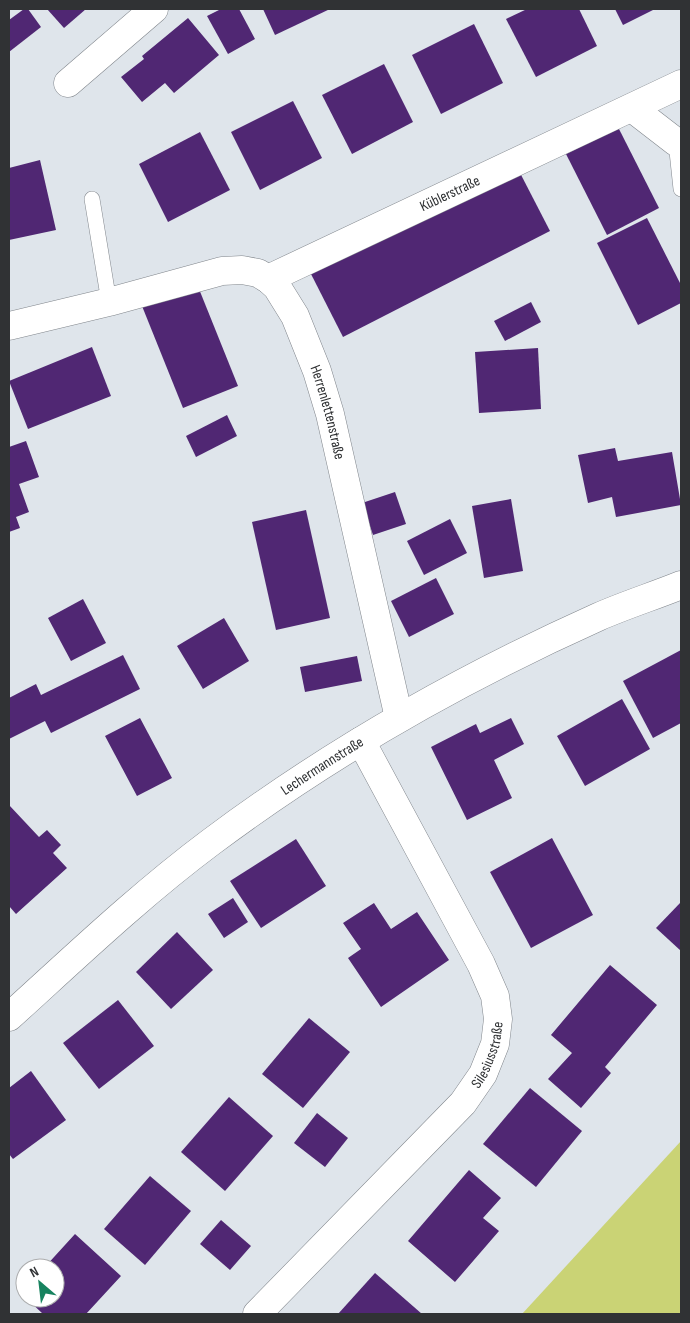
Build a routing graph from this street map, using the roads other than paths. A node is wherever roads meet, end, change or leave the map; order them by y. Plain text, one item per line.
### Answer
1 (154, 9) edge
2 (68, 83) dead end
3 (681, 84) edge
4 (632, 108) junction
5 (679, 143) edge
6 (681, 189) edge
7 (92, 199) dead end
8 (268, 279) junction
9 (109, 302) junction
10 (9, 326) edge
11 (681, 585) edge
12 (399, 718) junction
13 (361, 741) junction
14 (9, 1017) edge
15 (258, 1314) edge

1 - 2 street
3 - 4 street, Küblerstraße
4 - 5 street
4 - 8 street, Küblerstraße
5 - 6 lane
7 - 9 lane
8 - 9 street, Herrenlettenstraße
8 - 12 street, Herrenlettenstraße
9 - 10 street, Herrenlettenstraße
11 - 12 street, Lechermannstraße
12 - 13 street, Lechermannstraße
13 - 14 street, Lechermannstraße
13 - 15 street, Silesiusstraße

